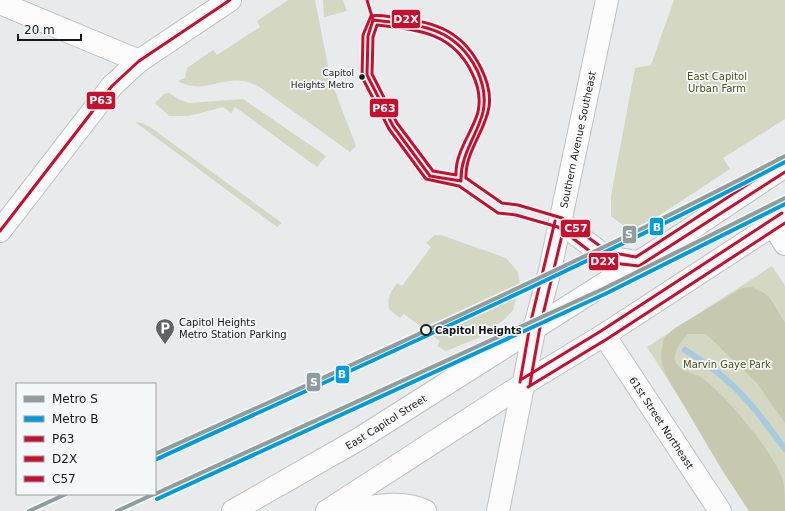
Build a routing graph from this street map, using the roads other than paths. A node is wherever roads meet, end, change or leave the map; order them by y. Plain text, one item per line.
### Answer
1 (230, 0) edge
2 (607, 0) edge
3 (0, 3) edge
4 (139, 61) junction
5 (785, 166) edge
6 (779, 221) edge
7 (560, 222) junction
8 (0, 230) edge
9 (785, 244) edge
10 (637, 262) junction
11 (535, 326) junction
12 (604, 335) junction
13 (525, 383) junction
14 (233, 511) edge
15 (327, 511) edge
16 (346, 511) edge
17 (426, 511) edge
18 (498, 511) edge
19 (720, 511) edge

1 - 4 main road
2 - 7 main road, Southern Avenue Southeast
3 - 4 main road
4 - 8 main road
5 - 10 main road, East Capitol Street
6 - 9 main road
6 - 12 main road
7 - 10 main road
7 - 11 main road, Southern Avenue Southeast
10 - 11 main road, East Capitol Street
11 - 13 main road, Southern Avenue Southeast
11 - 14 main road, East Capitol Street
12 - 13 main road
12 - 19 main road, 61st Street Northeast
13 - 15 main road
13 - 18 main road, Southern Avenue Southeast
16 - 17 main road

